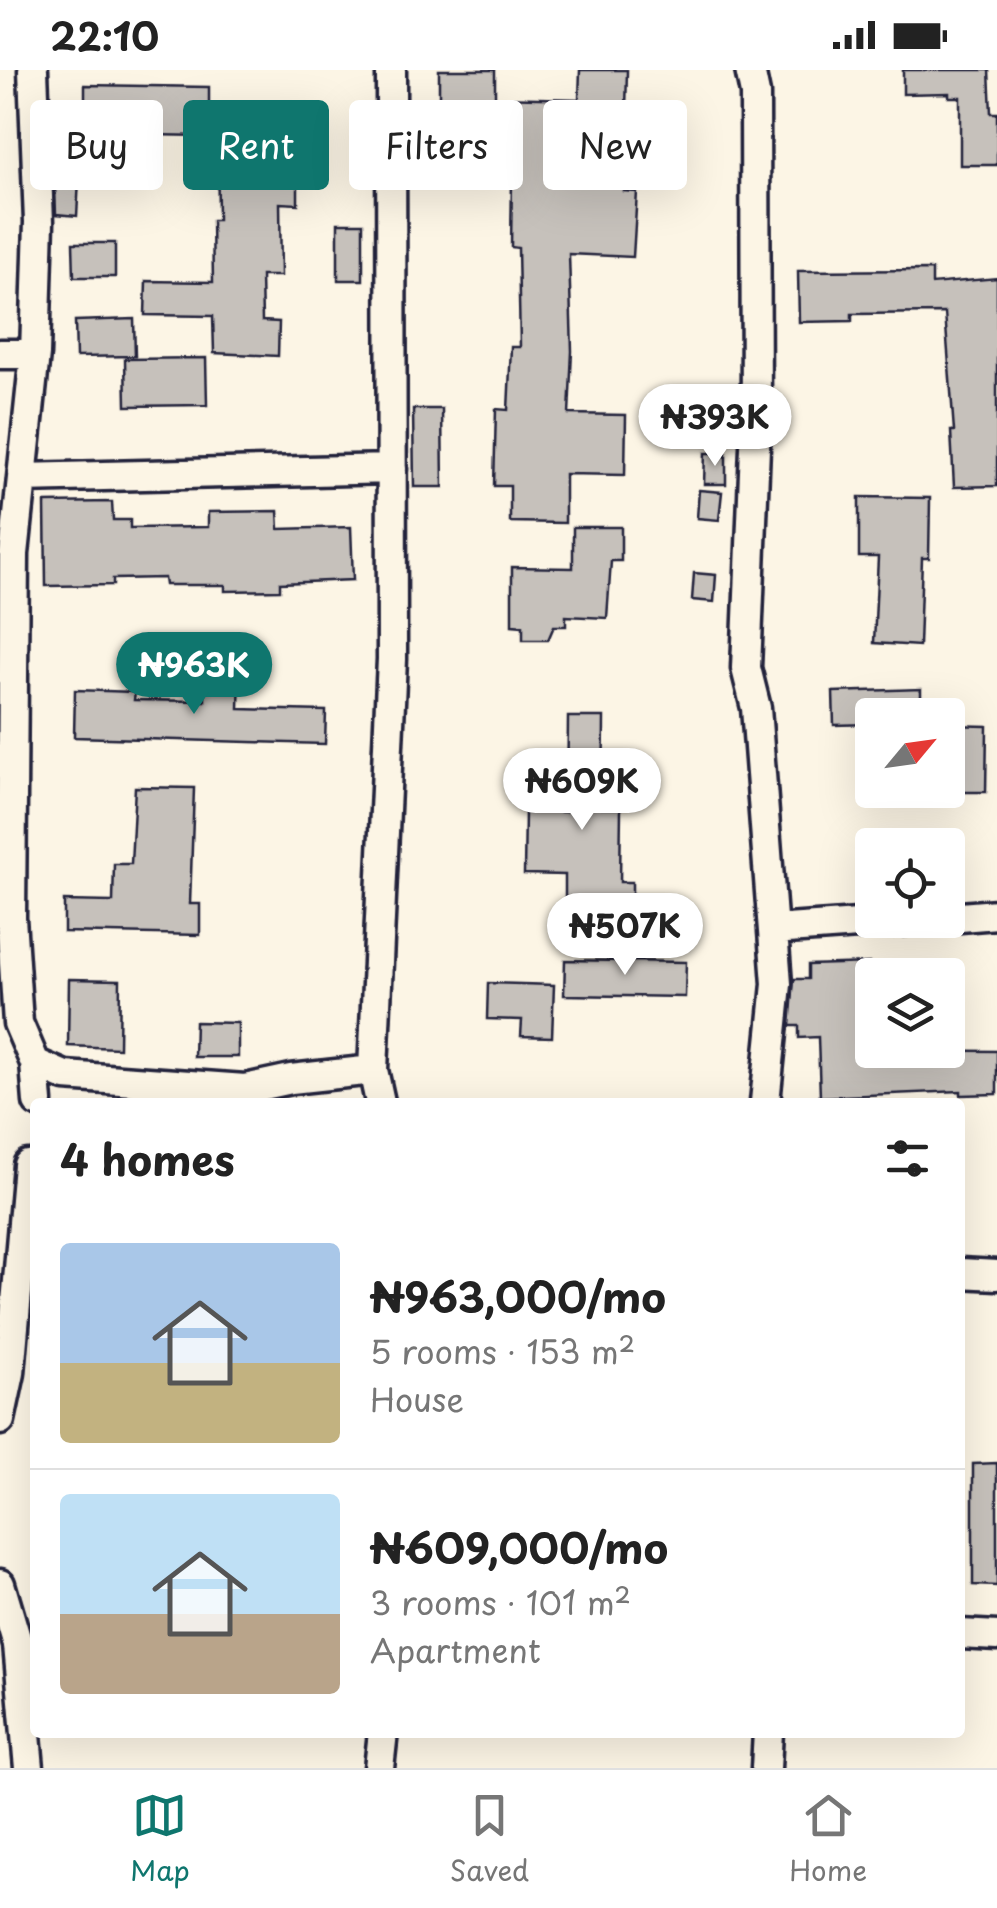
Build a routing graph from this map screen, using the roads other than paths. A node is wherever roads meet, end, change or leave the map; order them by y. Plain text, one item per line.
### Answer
1 (33, 70) edge
2 (391, 70) edge
3 (750, 70) edge
4 (0, 354) edge
5 (35, 354) junction
6 (392, 469) junction
7 (22, 478) junction
8 (6, 688) edge
9 (997, 914) edge
10 (965, 917) edge
11 (855, 924) edge
12 (773, 930) junction
13 (35, 1063) junction
14 (374, 1070) junction
15 (38, 1098) edge
16 (379, 1098) edge
17 (765, 1098) edge
18 (30, 1158) edge
19 (30, 1167) edge
20 (0, 1190) edge
21 (965, 1273) edge
22 (997, 1275) edge
23 (0, 1420) edge
24 (0, 1584) edge
25 (965, 1634) edge
26 (997, 1636) edge
27 (382, 1738) edge
28 (768, 1738) edge
29 (29, 1768) edge
30 (379, 1768) edge
31 (766, 1768) edge

1 - 5 street
2 - 6 street
3 - 12 street
4 - 5 street
5 - 7 street
6 - 7 street
6 - 14 street
7 - 8 street
8 - 13 street
9 - 10 street
11 - 12 street
12 - 17 street
13 - 14 street
13 - 15 street
14 - 16 street
18 - 20 street
19 - 23 street
21 - 22 street
24 - 29 street
25 - 26 street
27 - 30 street
28 - 31 street

